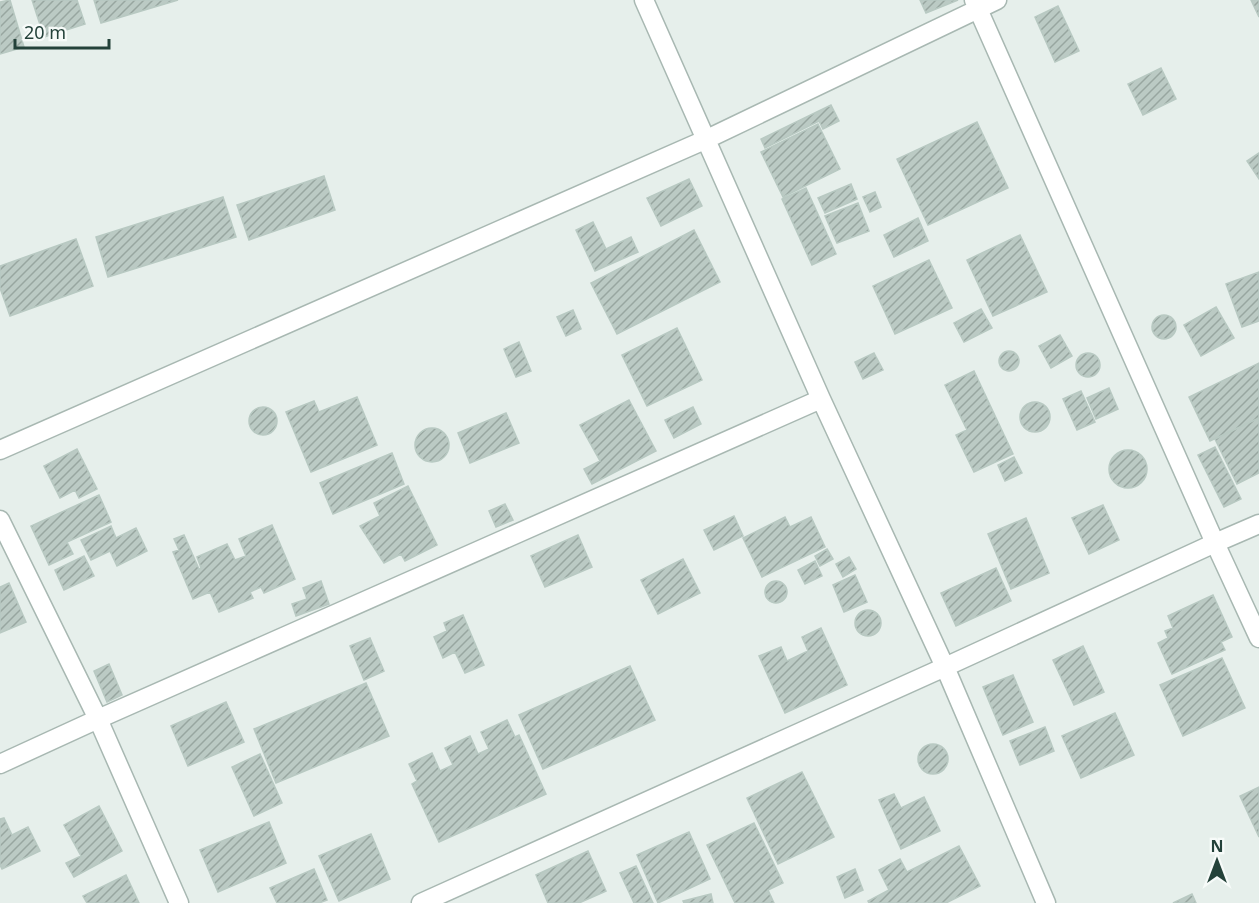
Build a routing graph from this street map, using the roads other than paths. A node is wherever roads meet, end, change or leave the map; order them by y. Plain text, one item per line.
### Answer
1 (644, 0) edge
2 (997, 0) edge
3 (976, 4) edge
4 (706, 139) junction
5 (821, 399) junction
6 (0, 450) edge
7 (0, 520) edge
8 (1259, 524) edge
9 (1215, 543) junction
10 (1259, 638) edge
11 (945, 667) junction
12 (98, 719) junction
13 (0, 764) edge
14 (180, 903) edge
15 (421, 903) edge
16 (1046, 903) edge

1 - 4 street
2 - 3 street
3 - 4 street
3 - 9 street
4 - 5 street
4 - 6 street
5 - 11 street
5 - 12 street
7 - 12 street
8 - 9 street
9 - 10 street
9 - 11 street
11 - 15 street
11 - 16 street
12 - 13 street
12 - 14 street

